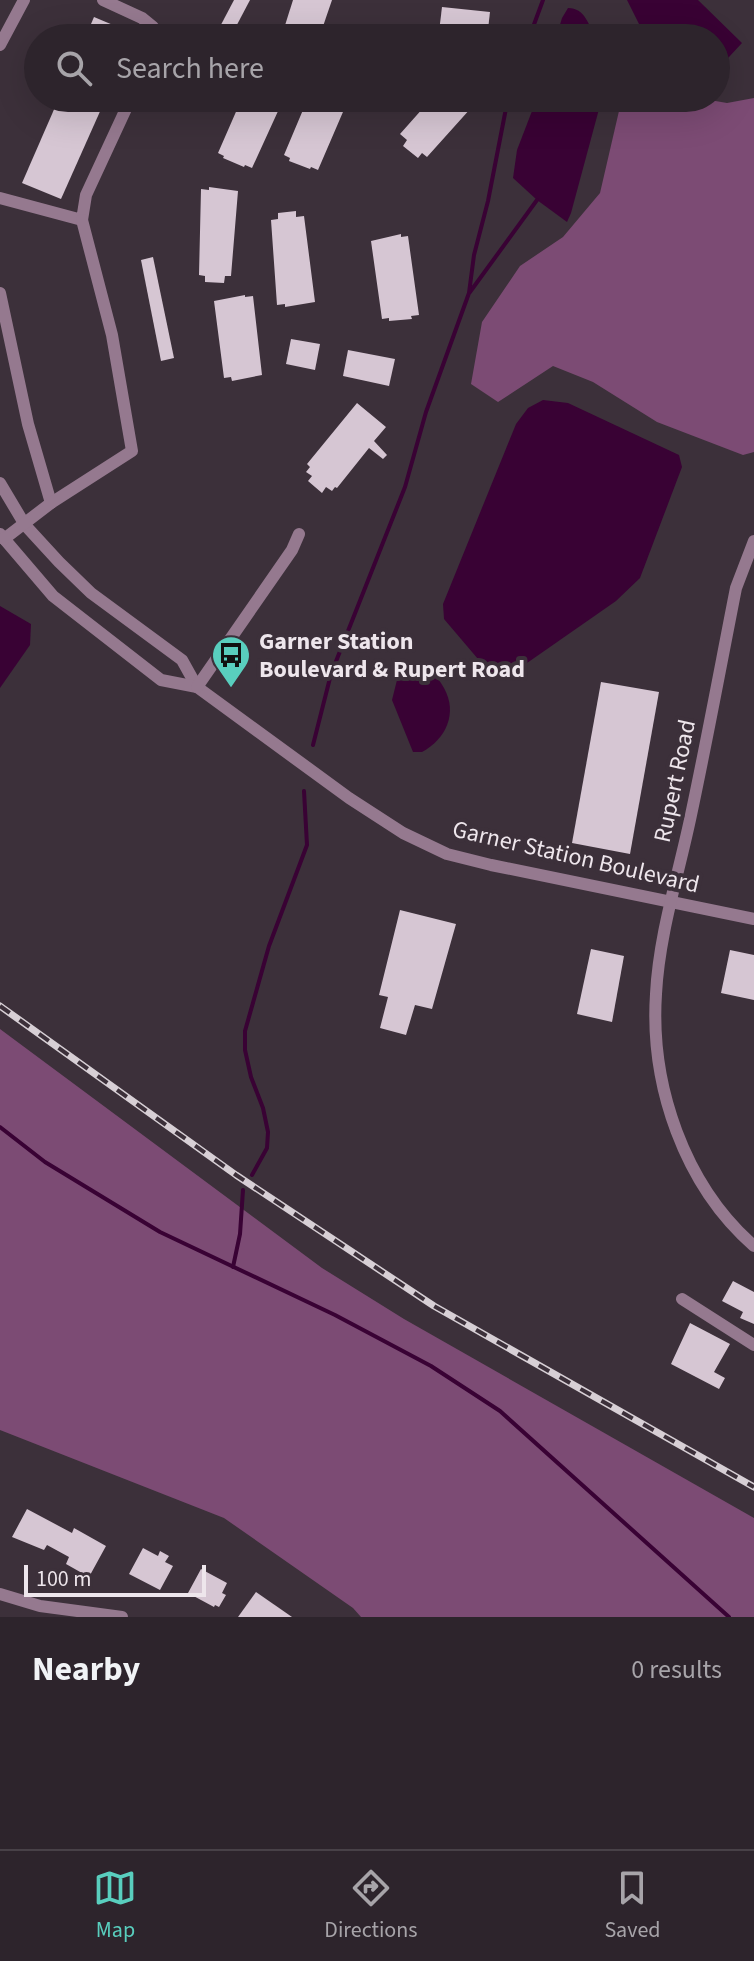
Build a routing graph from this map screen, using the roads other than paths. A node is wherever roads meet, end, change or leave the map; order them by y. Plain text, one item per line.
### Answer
1 (24, 0) edge
2 (103, 0) edge
3 (149, 24) edge
4 (0, 45) edge
5 (125, 112) edge
6 (0, 198) edge
7 (82, 220) junction
8 (0, 293) edge
9 (0, 483) edge
10 (51, 503) junction
11 (25, 525) junction
12 (299, 534) dead end
13 (2, 537) edge
14 (754, 541) edge
15 (197, 687) junction
16 (673, 902) junction
17 (754, 919) edge
18 (754, 1246) edge
19 (682, 1299) dead end
20 (754, 1345) edge
21 (0, 1594) edge
22 (122, 1617) edge

1 - 4 street
2 - 3 street
5 - 7 street
6 - 7 street
7 - 10 street
8 - 10 street
9 - 11 street, Garner Station Boulevard
10 - 11 street
11 - 13 street
11 - 15 street, Garner Station Boulevard
12 - 15 street
13 - 15 street, Garner Station Boulevard
14 - 16 street, Rupert Road
15 - 16 street, Garner Station Boulevard
16 - 17 street, Garner Station Boulevard
16 - 18 street, Rupert Road
19 - 20 street
21 - 22 street

